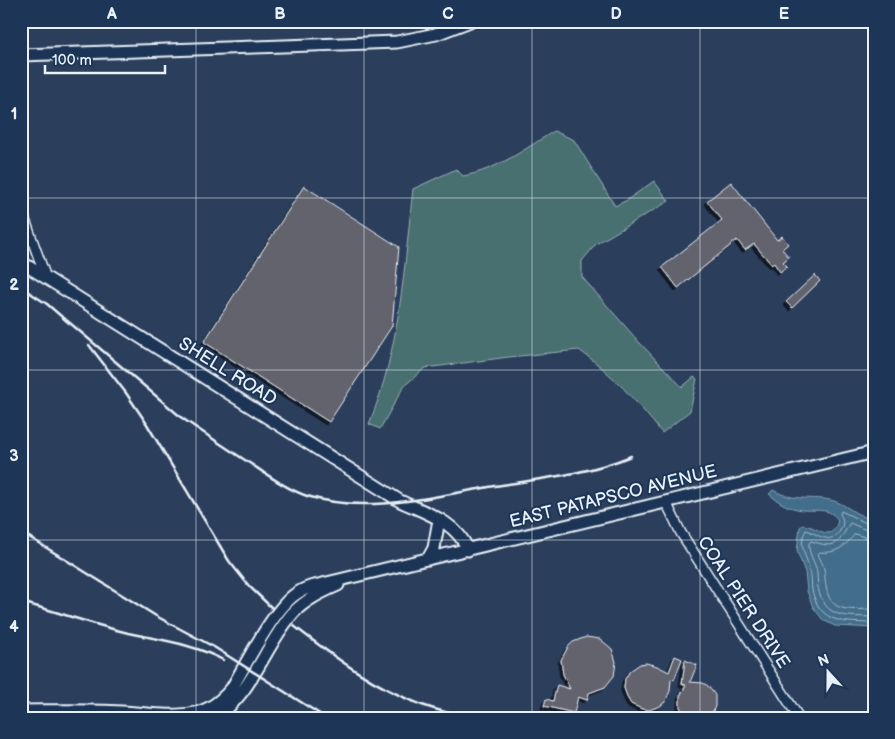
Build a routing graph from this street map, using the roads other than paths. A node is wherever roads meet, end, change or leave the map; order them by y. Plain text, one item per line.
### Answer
1 (470, 21) edge
2 (21, 54) edge
3 (21, 210) edge
4 (21, 262) edge
5 (46, 278) junction
6 (874, 452) edge
7 (666, 502) junction
8 (416, 508) junction
9 (438, 525) junction
10 (465, 550) junction
11 (428, 559) junction
12 (361, 575) junction
13 (21, 710) edge
14 (178, 715) junction
15 (144, 718) edge
16 (214, 718) edge
17 (799, 718) edge

1 - 2 main road
3 - 5 street
4 - 5 main road, SHELL ROAD
5 - 8 main road, SHELL ROAD
6 - 7 main road, EAST PATAPSCO AVENUE
7 - 10 main road, EAST PATAPSCO AVENUE
7 - 17 street, COAL PIER DRIVE
8 - 9 main road, SHELL ROAD
8 - 10 main road, SHELL ROAD
9 - 10 main road, SHELL ROAD
9 - 11 main road
10 - 11 main road, EAST PATAPSCO AVENUE
11 - 12 main road, EAST PATAPSCO AVENUE
12 - 14 main road, EAST PATAPSCO AVENUE
12 - 16 main road, EAST PATAPSCO AVENUE
13 - 14 main road, EAST PATAPSCO AVENUE
14 - 15 main road

